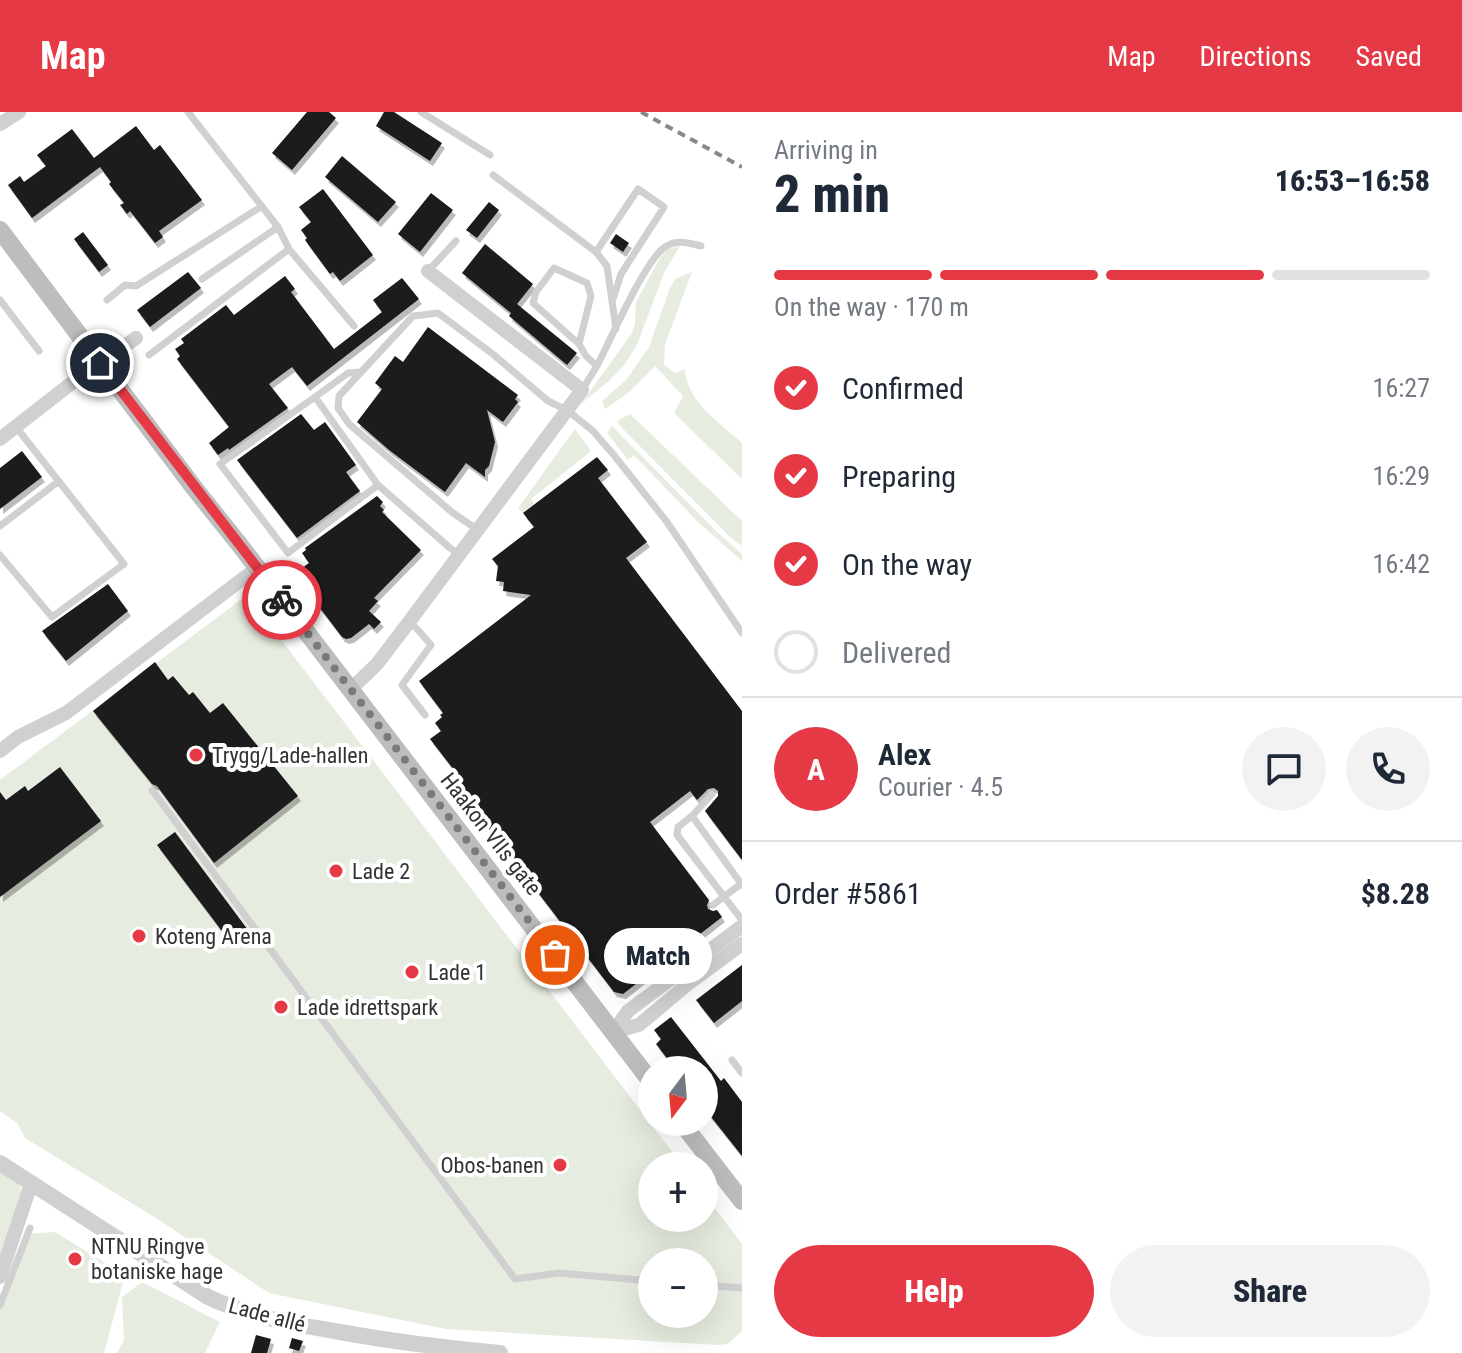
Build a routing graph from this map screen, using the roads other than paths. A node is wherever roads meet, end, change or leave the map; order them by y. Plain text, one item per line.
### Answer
1 (19, 112) edge
2 (188, 112) edge
3 (421, 112) edge
4 (0, 124) edge
5 (490, 155) dead end
6 (493, 175) dead end
7 (262, 206) junction
8 (278, 227) junction
9 (0, 230) edge
10 (456, 241) dead end
11 (701, 246) dead end
12 (289, 249) junction
13 (596, 252) junction
14 (428, 271) joint
15 (202, 279) dead end
16 (613, 299) junction
17 (0, 300) edge
18 (107, 300) dead end
19 (354, 326) dead end
20 (616, 329) junction
21 (136, 338) dead end
22 (579, 344) junction
23 (39, 351) dead end
24 (149, 355) dead end
25 (597, 366) junction
26 (92, 368) junction
27 (361, 372) junction
28 (582, 390) junction
29 (315, 397) junction
30 (567, 410) junction
31 (16, 427) junction
32 (0, 439) edge
33 (59, 481) junction
34 (378, 485) junction
35 (0, 526) edge
36 (478, 530) junction
37 (0, 555) edge
38 (460, 555) junction
39 (257, 568) junction
40 (409, 622) junction
41 (742, 633) edge
42 (350, 690) junction
43 (425, 715) dead end
44 (0, 751) edge
45 (152, 790) dead end
46 (712, 794) dead end
47 (692, 816) junction
48 (742, 884) edge
49 (724, 897) junction
50 (713, 905) dead end
51 (742, 923) edge
52 (742, 944) edge
53 (613, 1032) junction
54 (732, 1060) dead end
55 (638, 1065) edge
56 (742, 1073) edge
57 (692, 1136) edge
58 (0, 1163) edge
59 (31, 1184) junction
60 (742, 1201) edge
61 (30, 1228) dead end
62 (0, 1277) edge
63 (638, 1280) edge
64 (718, 1286) edge
65 (742, 1288) edge
66 (0, 1305) edge
67 (491, 1353) edge

1 - 4 street
2 - 7 lane
3 - 5 lane
6 - 13 lane
7 - 8 lane
7 - 18 lane
8 - 12 lane
8 - 15 lane
9 - 26 main road, Haakon VIIs gate
10 - 14 lane
11 - 20 lane
12 - 19 lane
12 - 24 lane
13 - 16 lane
13 - 16 lane
14 - 28 street
16 - 20 lane
17 - 23 lane
20 - 25 lane
21 - 26 street
22 - 22 lane
22 - 25 lane
25 - 28 lane
26 - 31 street
26 - 39 main road, Haakon VIIs gate
27 - 29 lane
27 - 30 lane
27 - 36 lane
28 - 30 street
29 - 34 lane
29 - 34 lane
30 - 36 street
30 - 41 lane
31 - 32 street
31 - 33 lane
33 - 35 lane
33 - 37 lane
34 - 38 lane
36 - 38 street
38 - 40 street
39 - 42 main road, Haakon VIIs gate
39 - 44 street
40 - 42 street
40 - 43 lane
42 - 53 main road, Haakon VIIs gate
45 - 63 lane
46 - 47 lane
47 - 48 lane
47 - 49 lane
48 - 49 lane
49 - 50 lane
49 - 51 lane
51 - 53 street
52 - 53 street
53 - 55 main road, Haakon VIIs gate
54 - 56 lane
57 - 60 main road
58 - 59 street, Lade allé
59 - 62 street
59 - 67 street, Lade allé
61 - 66 lane
64 - 65 lane

